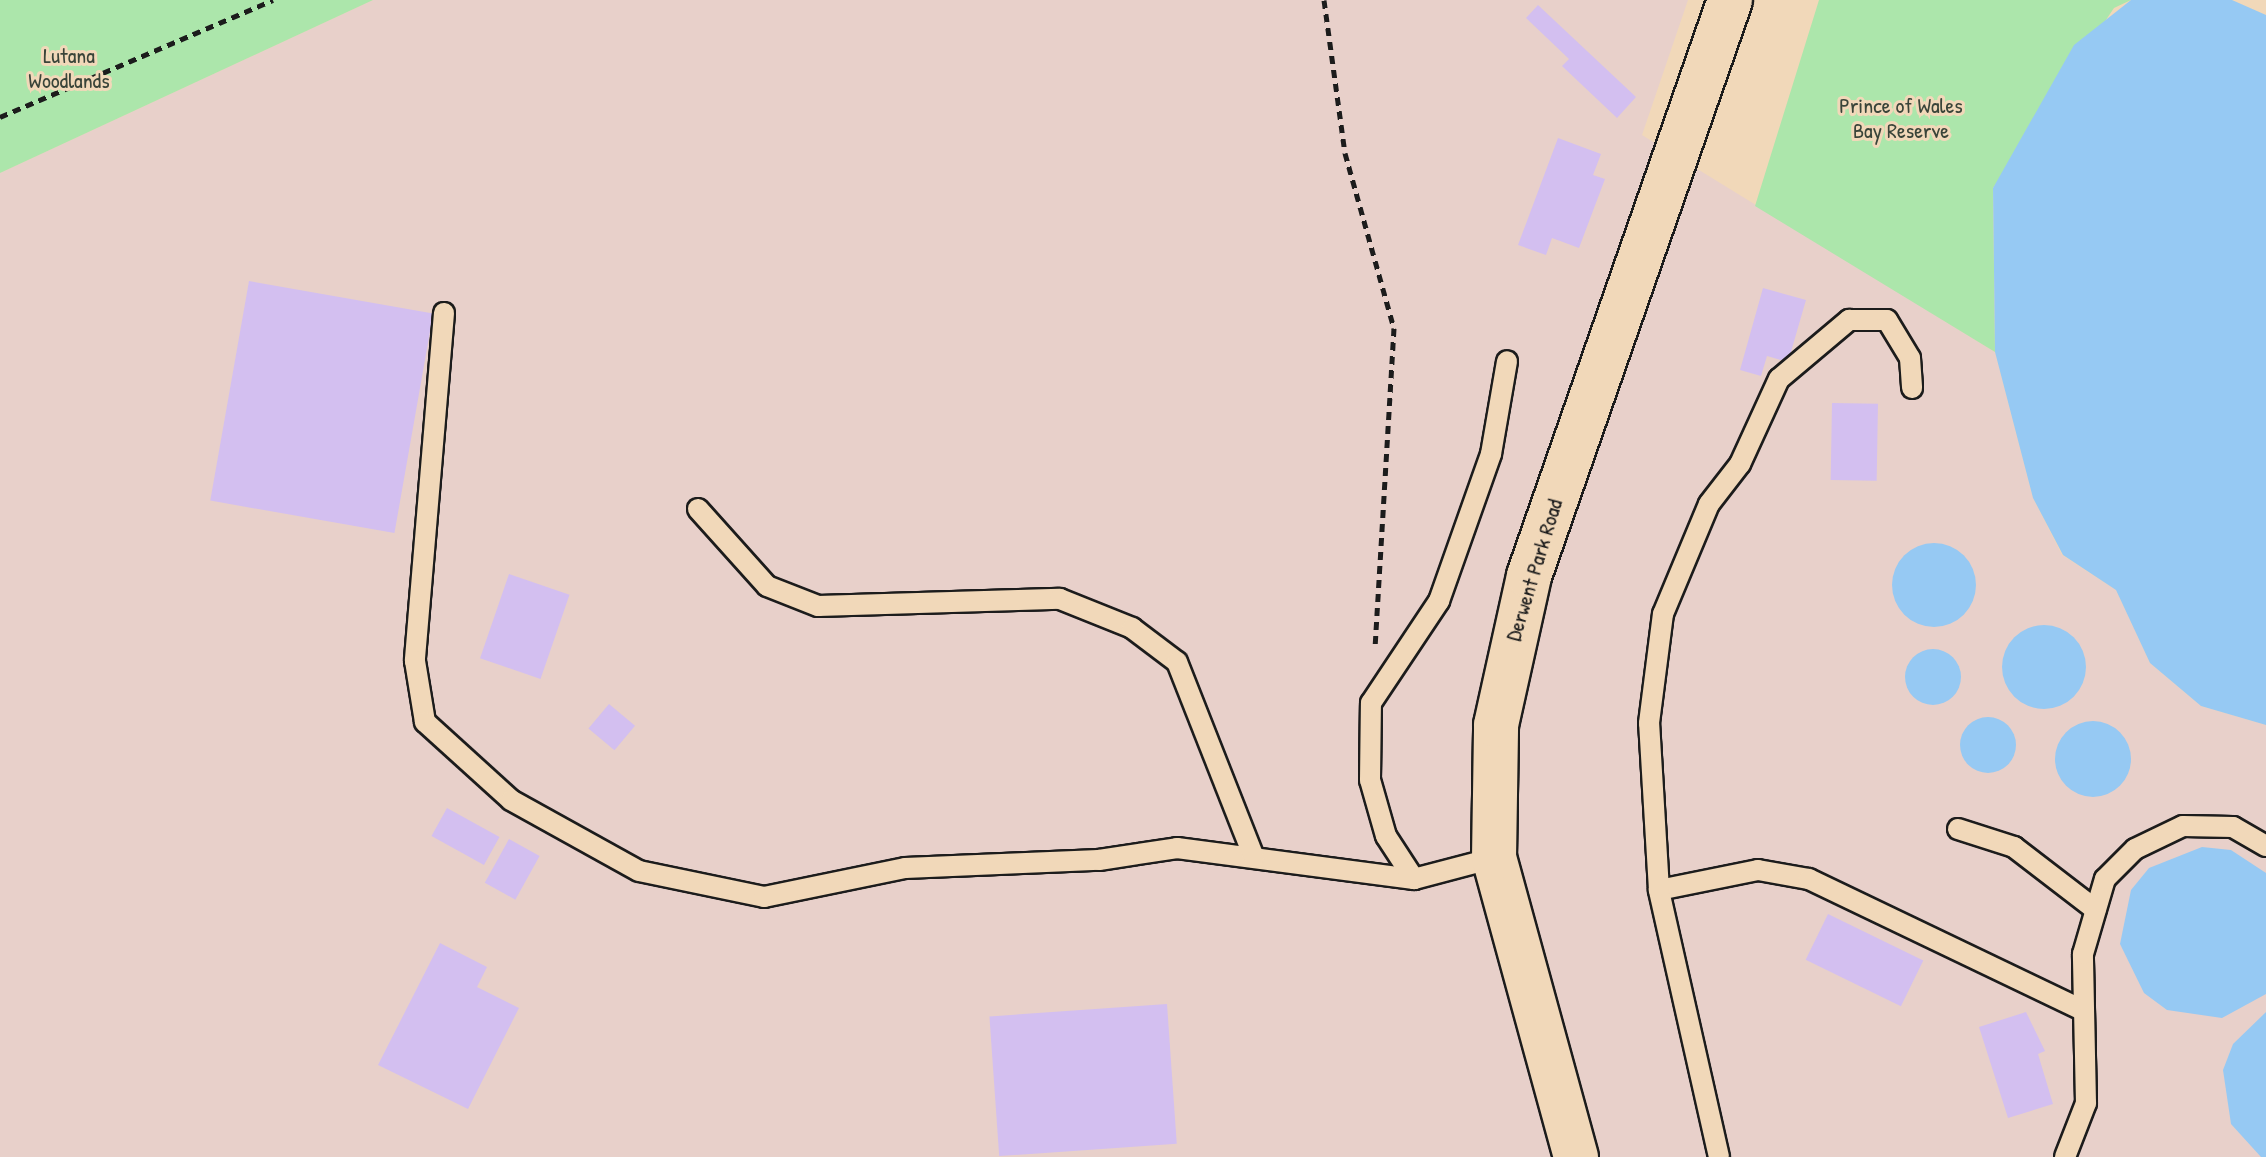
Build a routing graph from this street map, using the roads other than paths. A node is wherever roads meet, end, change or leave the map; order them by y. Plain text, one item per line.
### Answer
1 (1730, 0) edge
2 (444, 313) dead end
3 (1507, 361) dead end
4 (1912, 388) dead end
5 (698, 509) dead end
6 (1958, 829) dead end
7 (2266, 846) edge
8 (1254, 857) junction
9 (1494, 858) junction
10 (1414, 879) junction
11 (1659, 890) junction
12 (2096, 910) junction
13 (2083, 1010) junction
14 (1576, 1157) edge
15 (1719, 1157) edge
16 (2065, 1157) edge

1 - 9 street, Derwent Park Road
2 - 8 lane
3 - 10 lane
4 - 11 lane
5 - 8 lane
6 - 12 lane
7 - 12 lane
8 - 10 lane
9 - 10 lane
9 - 14 street, Derwent Park Road
11 - 13 lane
11 - 15 lane
12 - 13 lane
13 - 16 lane

